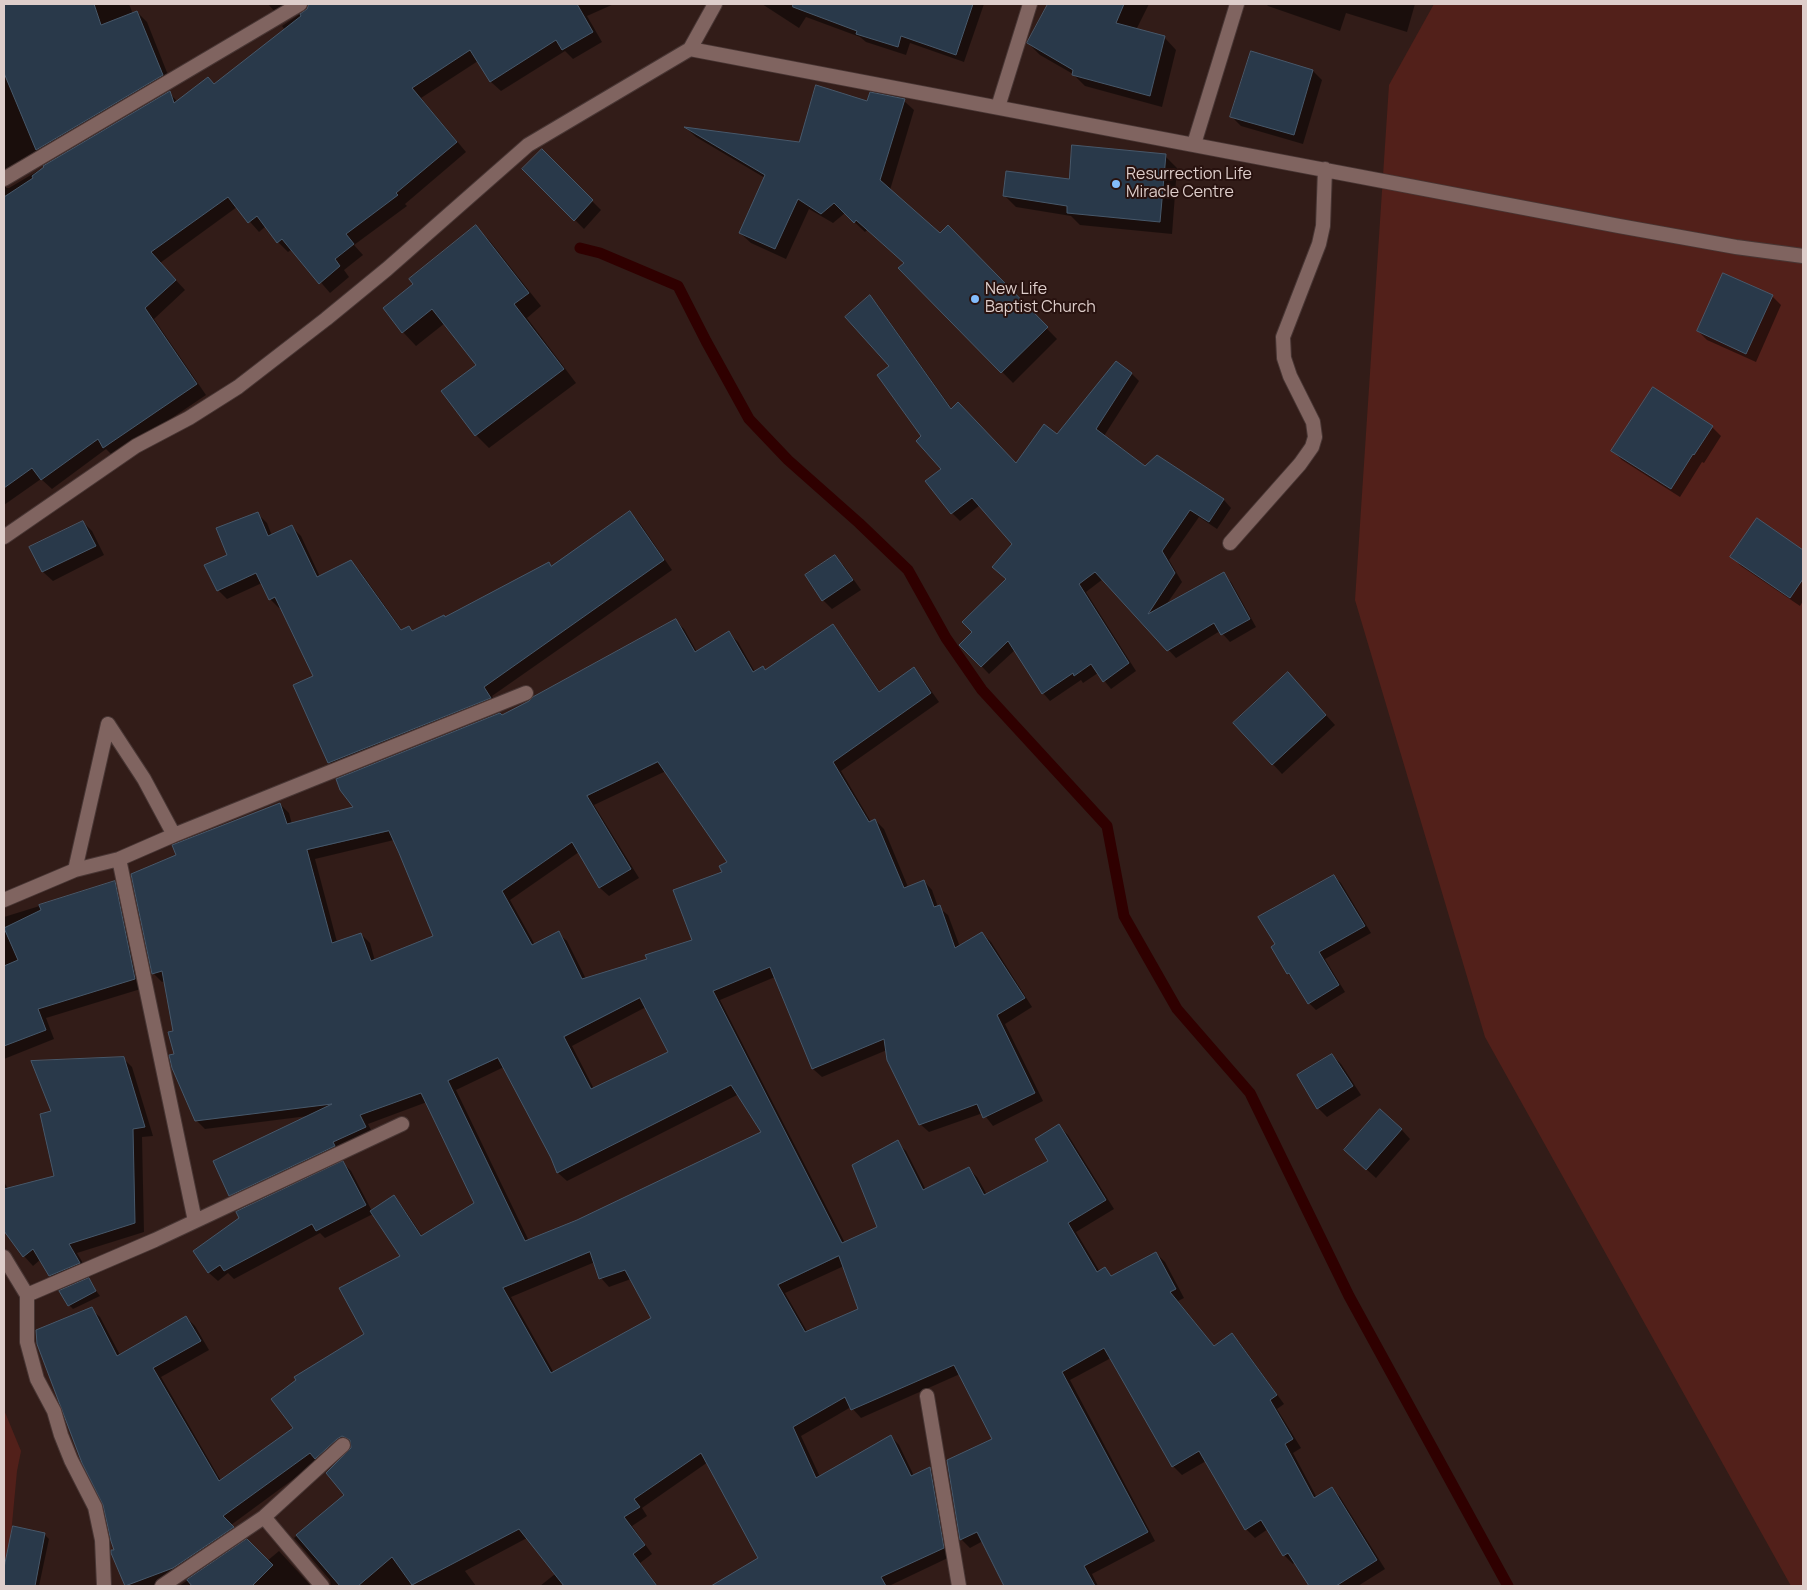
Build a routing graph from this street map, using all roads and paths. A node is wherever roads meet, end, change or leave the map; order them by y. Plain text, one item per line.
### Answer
1 (300, 4) edge
2 (716, 4) edge
3 (1030, 4) edge
4 (1236, 4) edge
5 (690, 49) junction
6 (998, 107) junction
7 (1194, 144) junction
8 (1325, 169) junction
9 (4, 178) edge
10 (1803, 256) edge
11 (4, 537) edge
12 (1230, 543) dead end
13 (526, 693) dead end
14 (174, 835) junction
15 (120, 859) junction
16 (75, 870) junction
17 (4, 900) edge
18 (402, 1124) dead end
19 (194, 1221) junction
20 (4, 1257) edge
21 (27, 1295) junction
22 (926, 1396) dead end
23 (344, 1445) dead end
24 (264, 1517) junction
25 (104, 1586) edge
26 (162, 1586) edge
27 (322, 1586) edge
28 (959, 1586) edge

1 - 9 street
2 - 5 street
3 - 6 street
4 - 7 street
5 - 6 street
5 - 11 street
6 - 7 street
7 - 8 street
8 - 10 street
8 - 12 street
13 - 14 street
14 - 15 street
14 - 16 street
15 - 16 street
15 - 19 street
16 - 17 street
18 - 19 street
19 - 21 street
20 - 21 street
21 - 25 street
22 - 28 street
23 - 24 street
24 - 26 street
24 - 27 street

